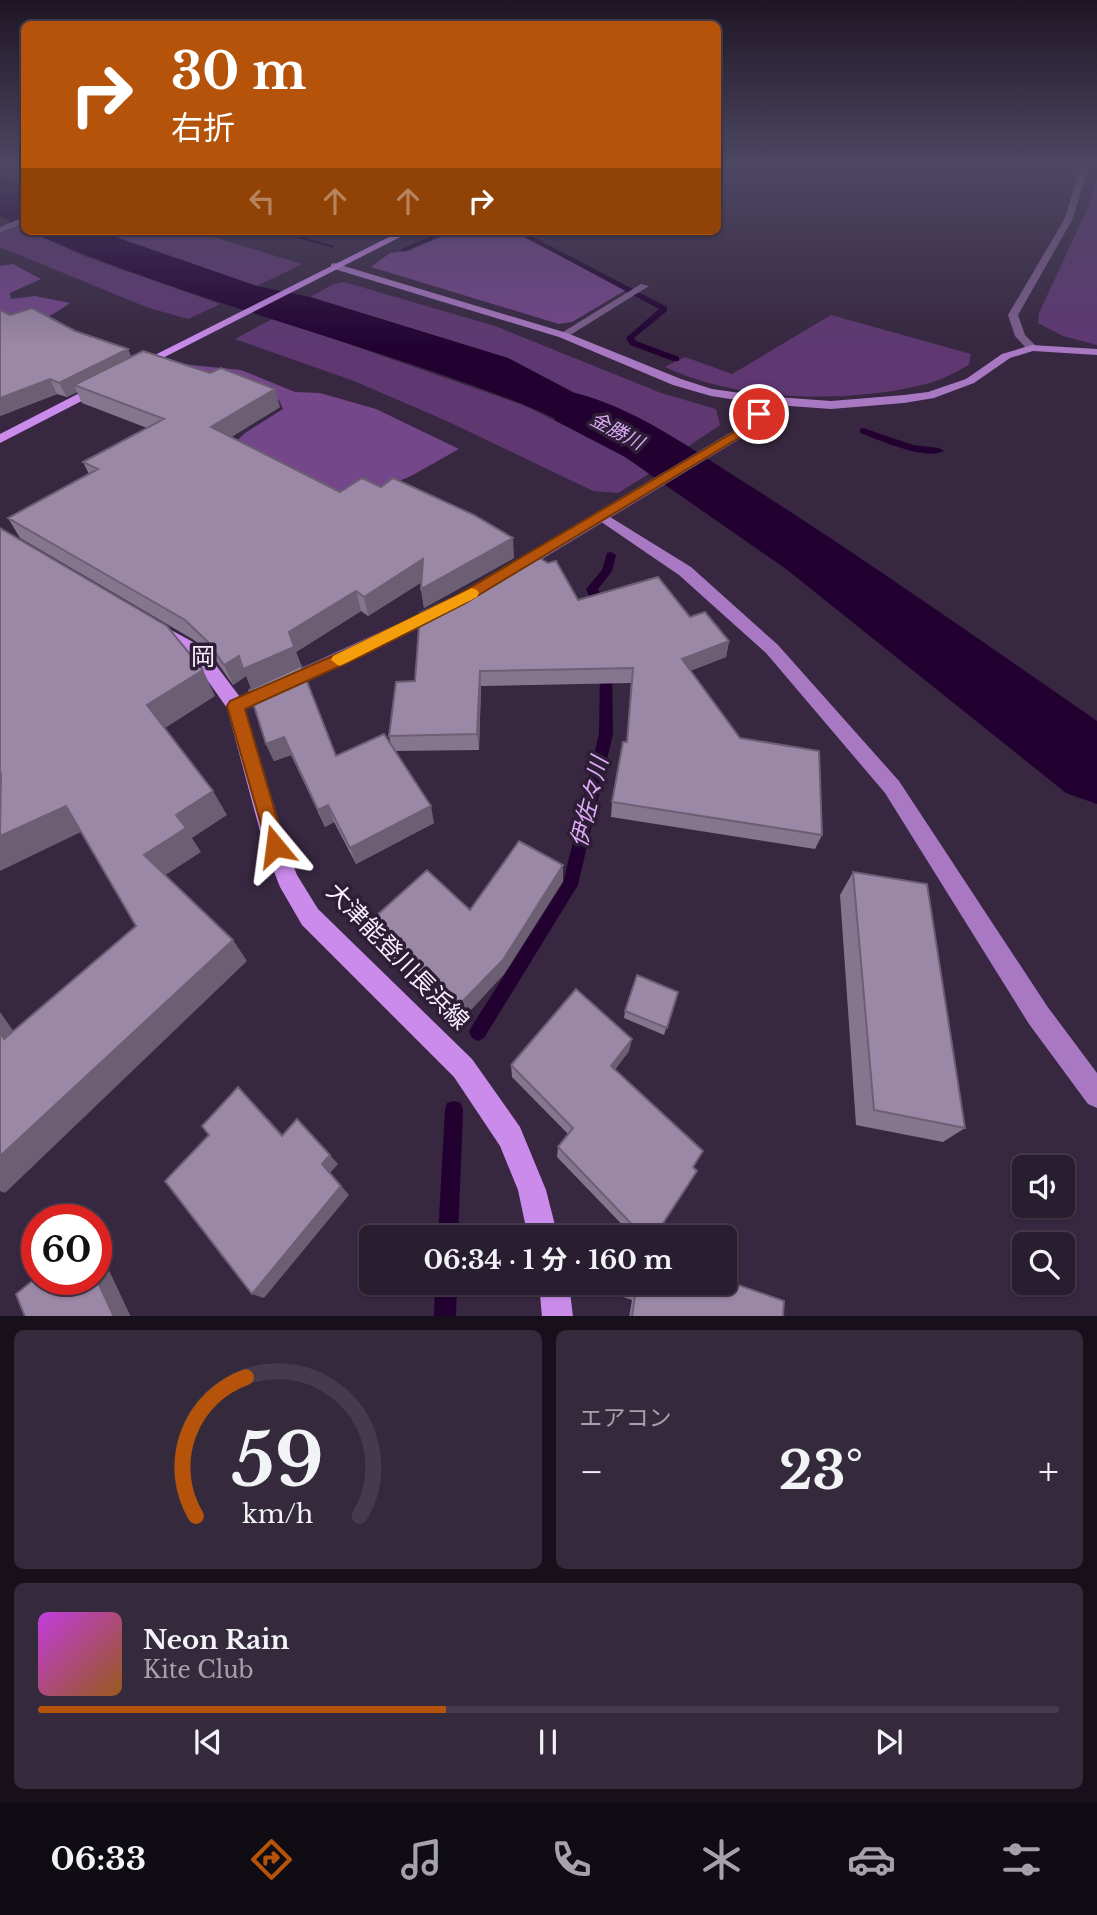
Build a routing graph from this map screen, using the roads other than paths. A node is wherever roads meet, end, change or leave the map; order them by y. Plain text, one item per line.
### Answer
1 (1065, 224) edge
2 (400, 235) edge
3 (334, 266) junction
4 (644, 286) dead end
5 (563, 335) junction
6 (1032, 348) junction
7 (1092, 352) edge
8 (128, 372) edge
9 (105, 384) edge
10 (762, 400) junction
11 (0, 439) edge
12 (609, 512) junction
13 (504, 574) edge
14 (459, 601) edge
15 (143, 620) edge
16 (236, 706) junction
17 (1097, 1095) edge
18 (540, 1225) edge
19 (555, 1295) edge
20 (558, 1316) edge

1 - 6 street
2 - 3 main road
3 - 5 street
3 - 8 main road
4 - 5 street
5 - 10 street
6 - 7 street
6 - 10 street
9 - 11 main road
10 - 12 street
12 - 13 street
12 - 17 street
14 - 16 street
15 - 16 main road, 大津能登川長浜線
16 - 18 main road, 大津能登川長浜線
19 - 20 main road

